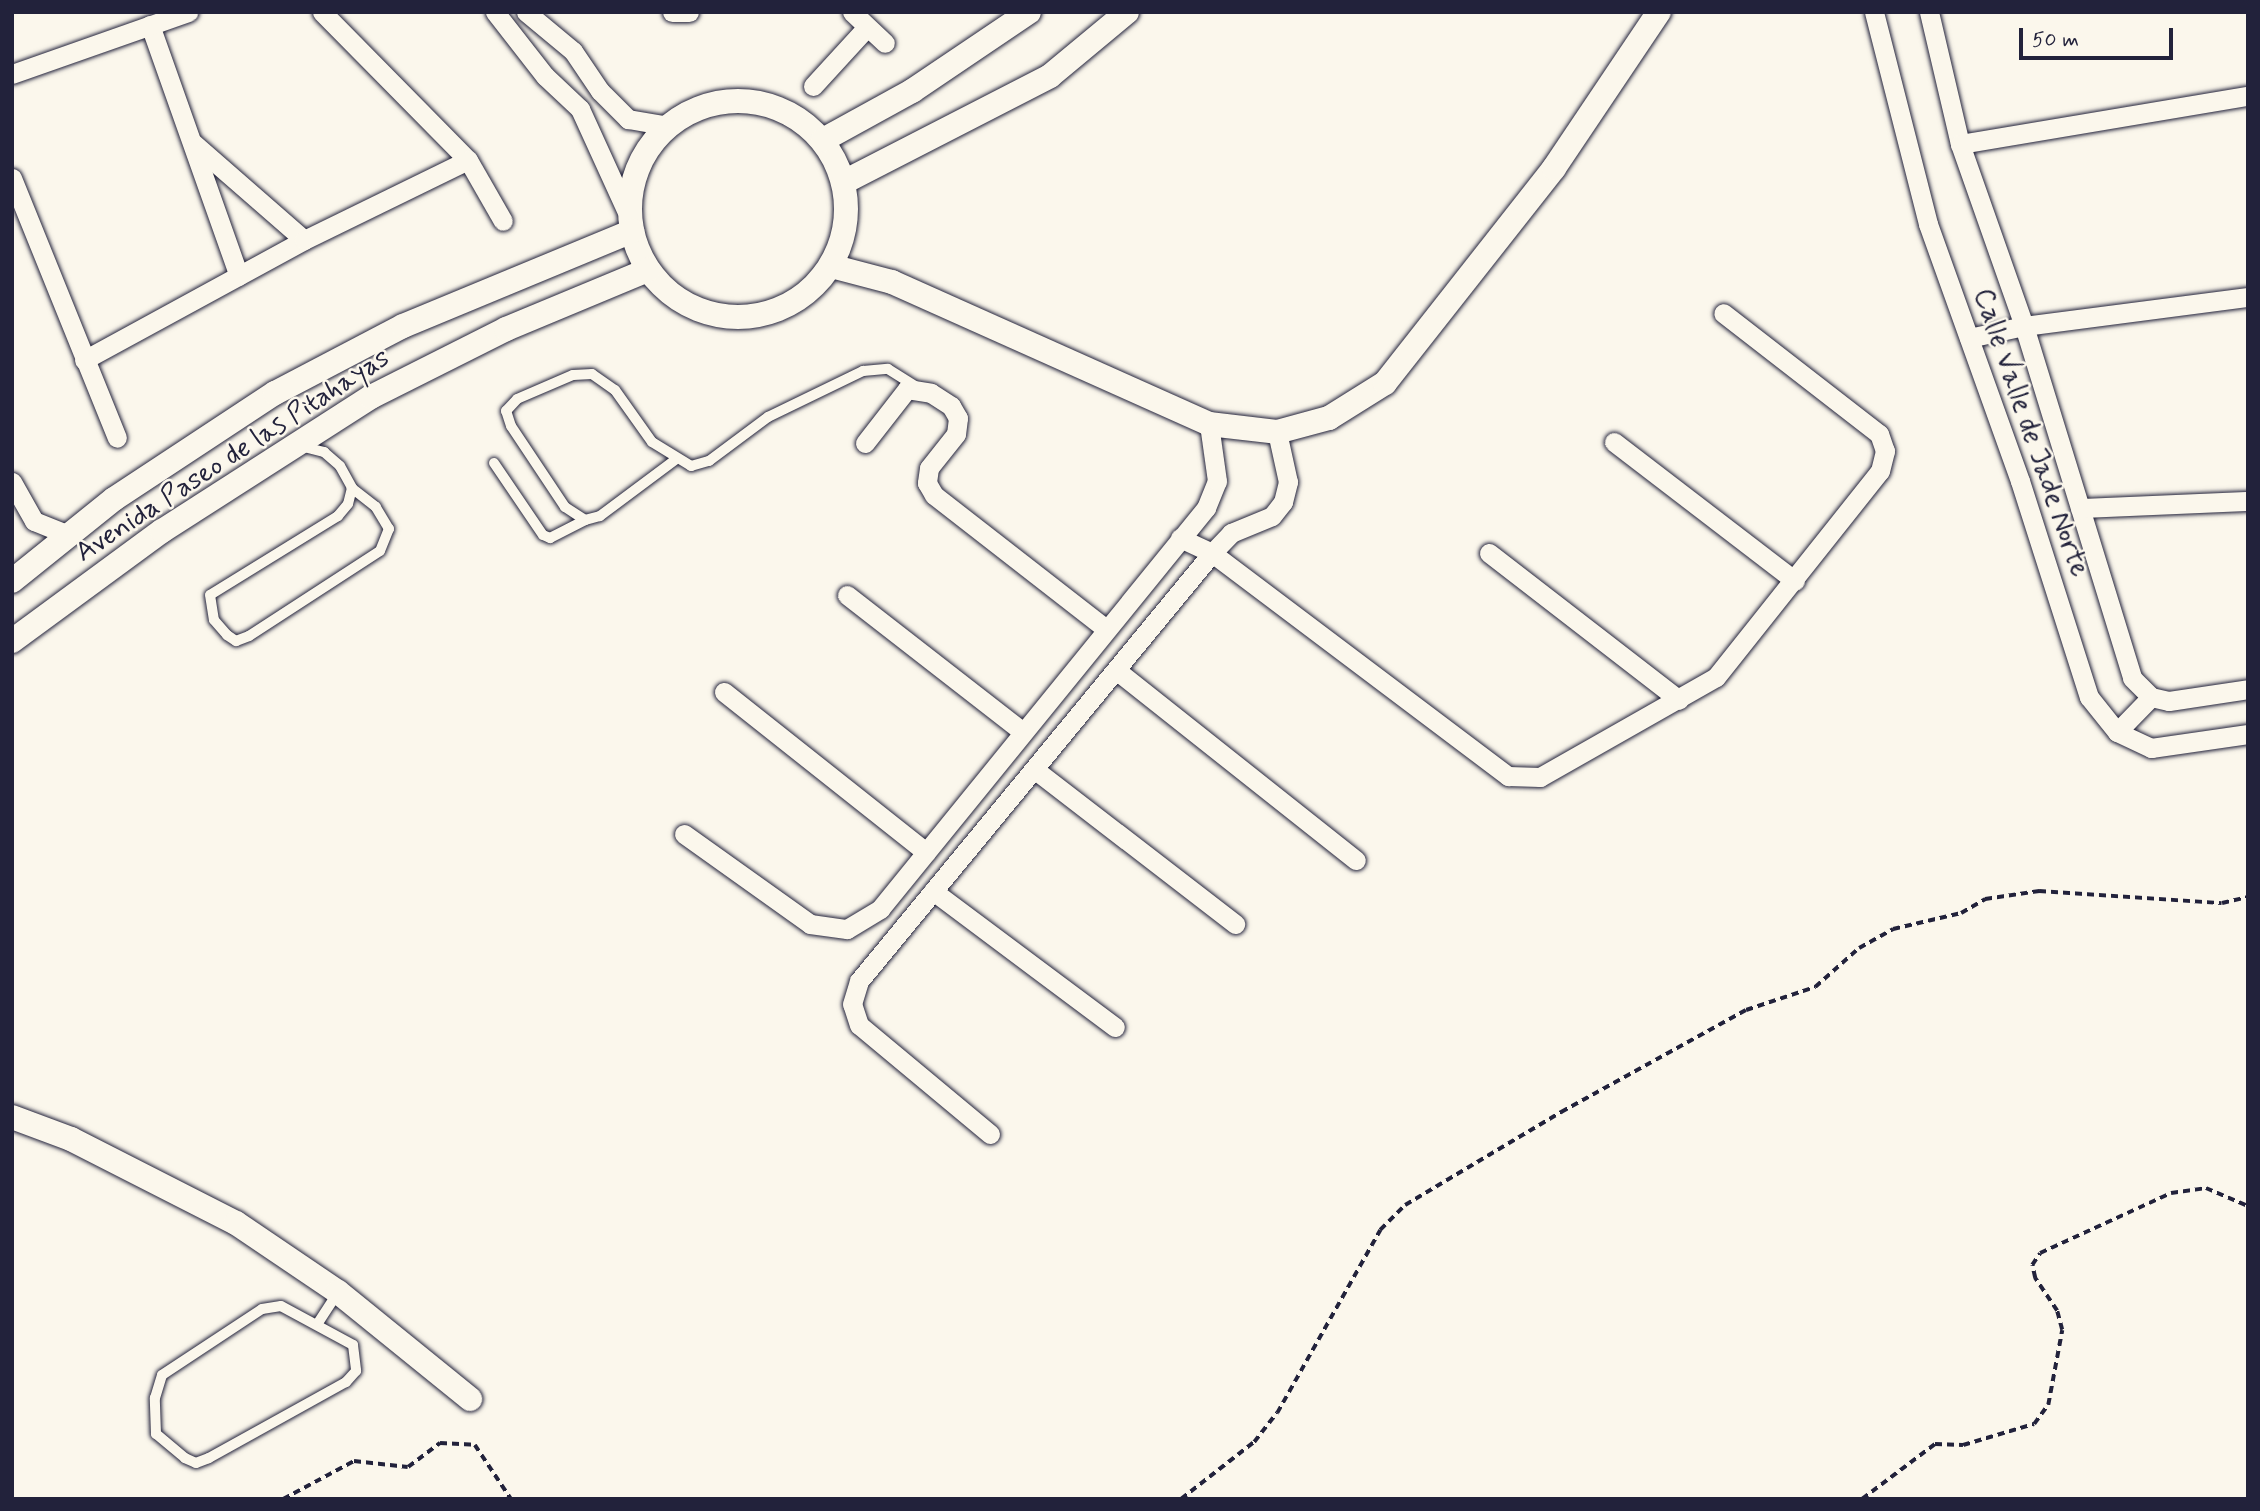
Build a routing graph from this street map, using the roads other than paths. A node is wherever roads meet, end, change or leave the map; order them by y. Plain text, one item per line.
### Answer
1 (188, 12) edge
2 (321, 12) edge
3 (495, 12) edge
4 (526, 12) edge
5 (672, 12) edge
6 (689, 12) edge
7 (852, 12) edge
8 (1030, 12) edge
9 (1127, 12) edge
10 (1659, 12) edge
11 (1874, 12) edge
12 (1929, 12) edge
13 (150, 26) junction
14 (867, 27) junction
15 (884, 43) dead end
16 (12, 74) edge
17 (813, 86) dead end
18 (600, 91) junction
19 (2248, 96) edge
20 (580, 109) junction
21 (669, 126) junction
22 (823, 140) junction
23 (192, 142) junction
24 (1960, 144) junction
25 (468, 160) junction
26 (12, 178) edge
27 (844, 182) junction
28 (629, 220) junction
29 (503, 221) dead end
30 (304, 240) junction
31 (831, 266) junction
32 (649, 270) junction
33 (239, 275) junction
34 (2248, 297) edge
35 (1723, 313) dead end
36 (2024, 326) junction
37 (1969, 338) junction
38 (84, 360) junction
39 (920, 389) junction
40 (1209, 424) junction
41 (1277, 432) junction
42 (117, 438) dead end
43 (1614, 442) dead end
44 (865, 443) dead end
45 (293, 447) junction
46 (675, 460) junction
47 (494, 463) dead end
48 (12, 482) edge
49 (352, 488) junction
50 (2248, 500) edge
51 (2080, 508) junction
52 (584, 520) junction
53 (68, 536) junction
54 (1180, 538) junction
55 (1212, 553) junction
56 (1489, 553) dead end
57 (12, 581) edge
58 (1795, 581) junction
59 (847, 595) dead end
60 (1106, 629) junction
61 (12, 640) edge
62 (1116, 670) junction
63 (2248, 689) edge
64 (724, 691) dead end
65 (2151, 697) junction
66 (1679, 700) junction
67 (1023, 732) junction
68 (2117, 732) junction
69 (2248, 734) edge
70 (1034, 769) junction
71 (684, 834) dead end
72 (926, 852) junction
73 (1356, 860) dead end
74 (933, 891) junction
75 (1236, 924) dead end
76 (1115, 1027) dead end
77 (12, 1117) edge
78 (990, 1134) dead end
79 (338, 1292) junction
80 (318, 1323) junction
81 (470, 1399) dead end

1 - 13 street
2 - 25 street
3 - 20 street
4 - 18 street
5 - 6 street
7 - 14 street
8 - 22 street
9 - 27 street
10 - 41 street
11 - 37 street, Calle Valle de Jade Norte
12 - 24 street, Calle Valle de Jade Norte
13 - 16 street
13 - 23 street
14 - 15 street
14 - 17 street
18 - 20 street
18 - 21 street
19 - 24 street
20 - 28 street
21 - 22 street
21 - 28 street
22 - 27 street
23 - 30 street
23 - 33 street
24 - 36 street, Calle Valle de Jade Norte
25 - 29 street
25 - 30 street
26 - 38 street
27 - 31 street
28 - 32 street
28 - 53 street, Avenida Paseo de las Pitahayas
30 - 33 street
31 - 32 street
31 - 40 street
32 - 45 street, Avenida Paseo de las Pitahayas
33 - 38 street
34 - 36 street
35 - 58 street
36 - 37 street
36 - 51 street, Calle Valle de Jade Norte
37 - 68 street, Calle Valle de Jade Norte
38 - 42 street
39 - 44 street
39 - 46 lane
39 - 60 street
40 - 41 street
40 - 54 street
41 - 55 street
43 - 58 street
45 - 49 lane
45 - 61 street, Avenida Paseo de las Pitahayas
46 - 52 lane
46 - 52 lane
47 - 52 lane
48 - 53 street
49 - 49 lane
50 - 51 street
51 - 65 street, Calle Valle de Jade Norte
53 - 57 street, Avenida Paseo de las Pitahayas
54 - 55 street
54 - 60 street
55 - 62 street
55 - 66 street
56 - 66 street
58 - 66 street
59 - 67 street
60 - 67 street
62 - 70 street
62 - 73 street
63 - 65 street
64 - 72 street
65 - 68 street
67 - 72 street
68 - 69 street, Calle Valle de Jade Norte
70 - 74 street
70 - 75 street
71 - 72 street
74 - 76 street
74 - 78 street
77 - 79 street
79 - 80 lane
79 - 81 street
80 - 80 lane

